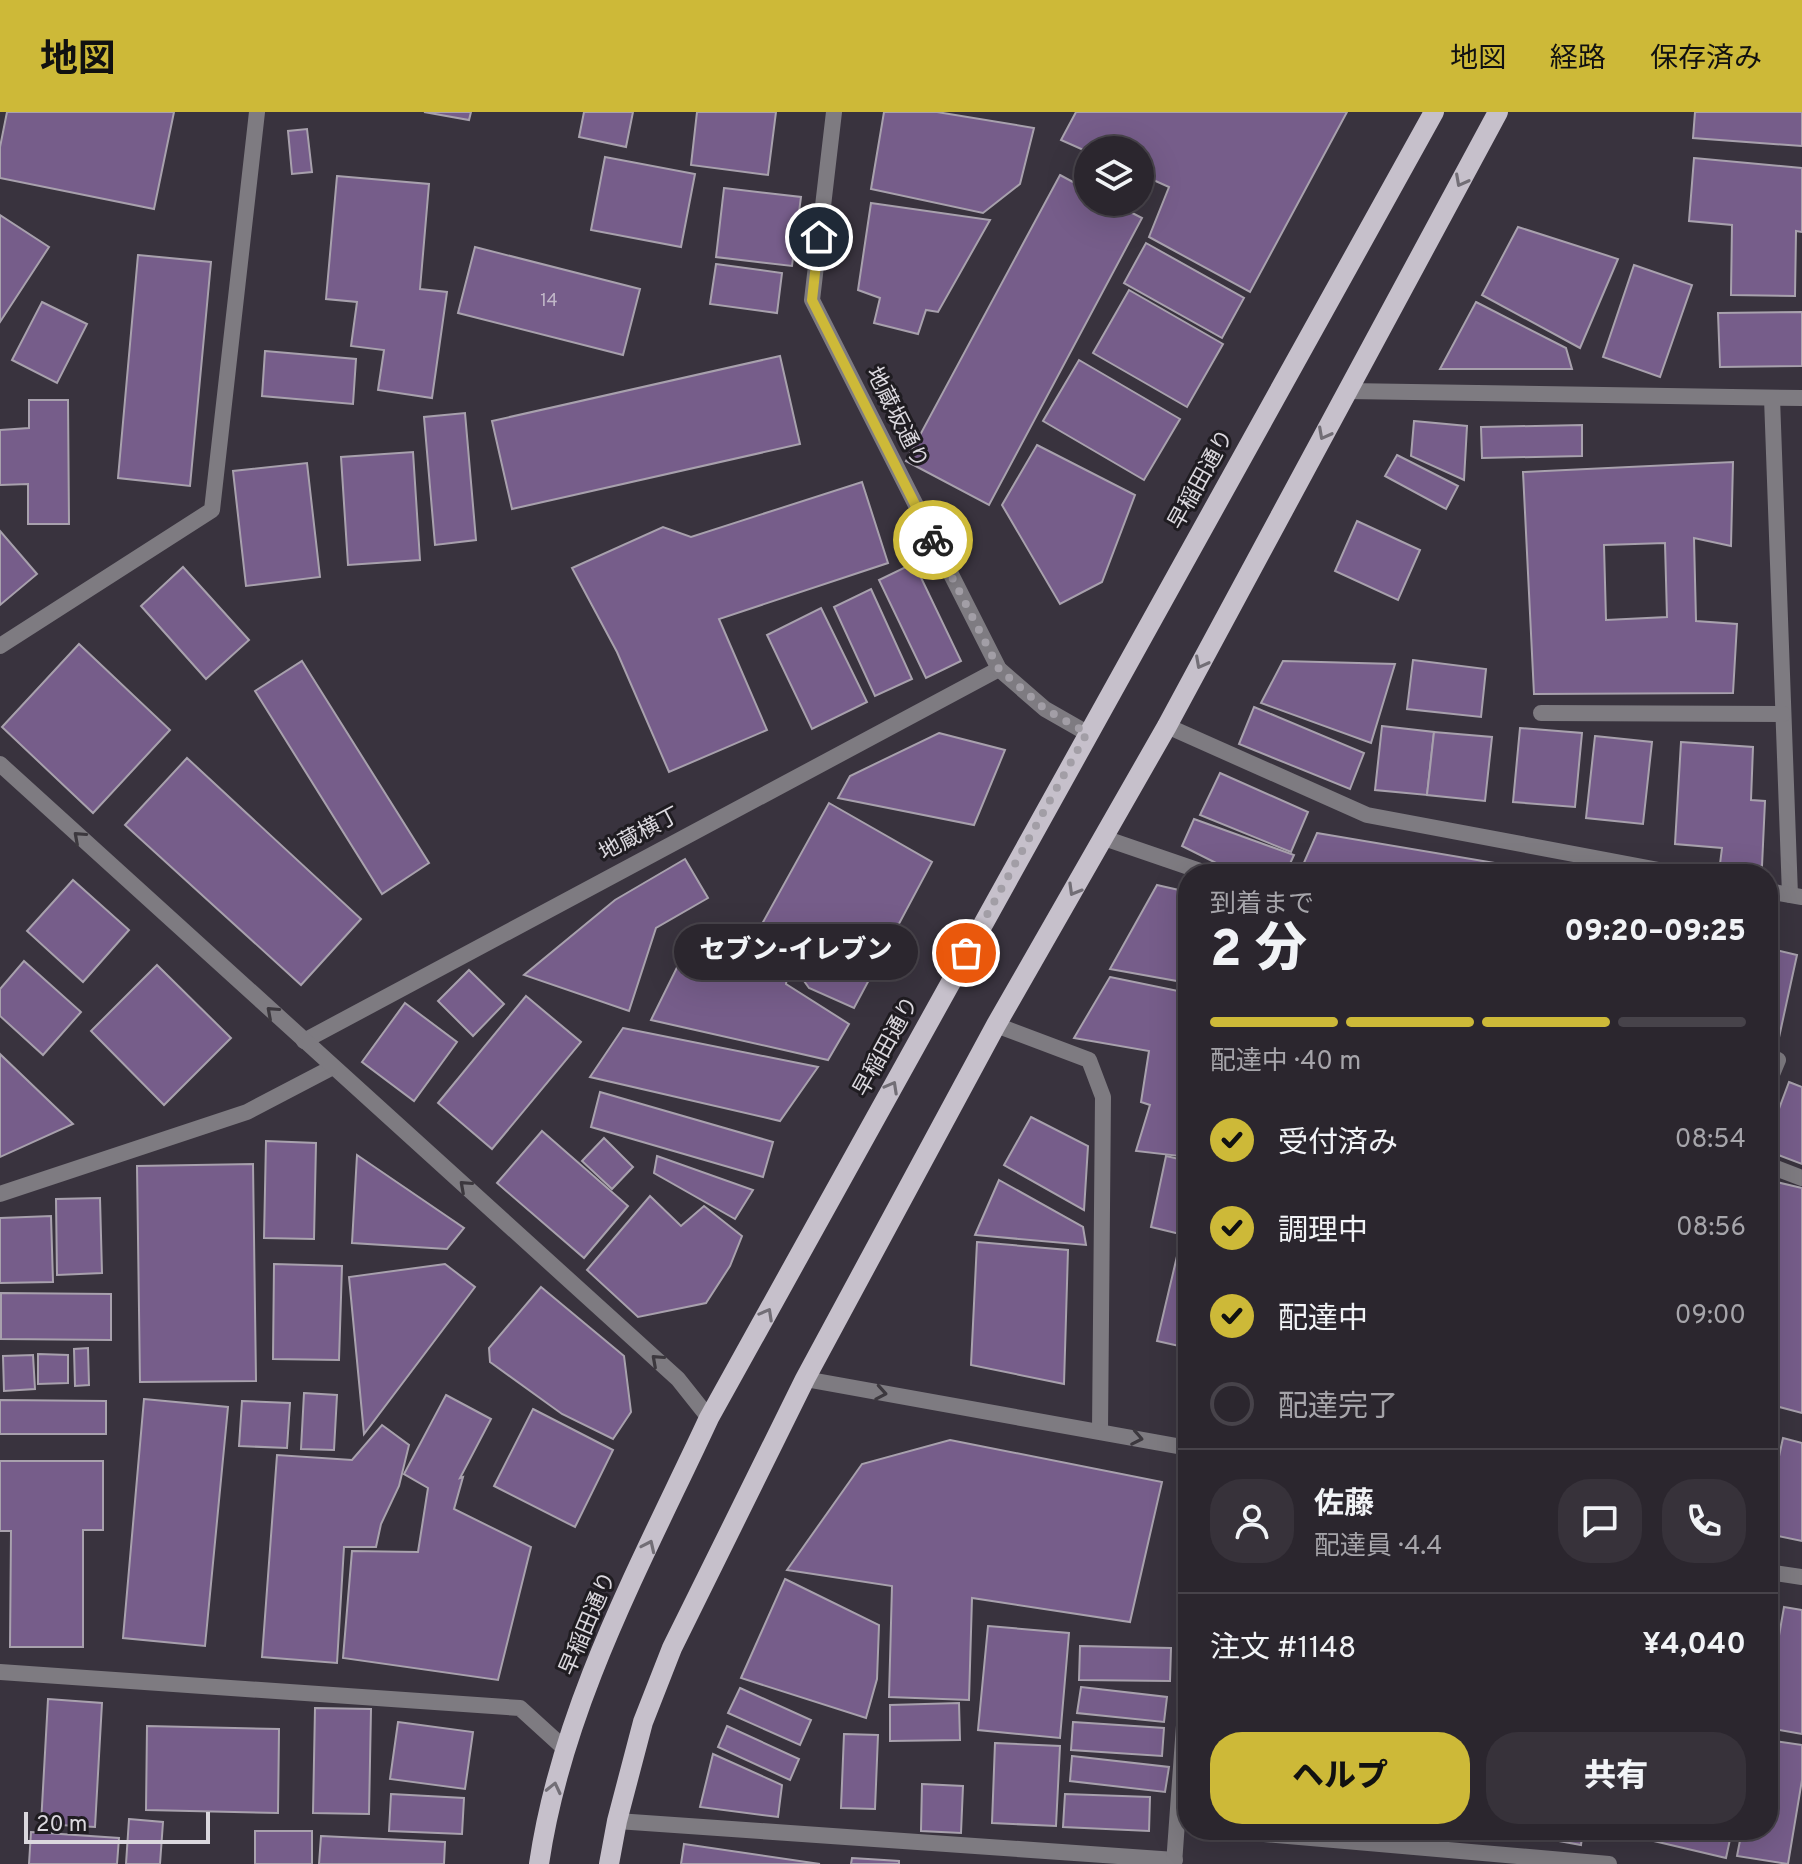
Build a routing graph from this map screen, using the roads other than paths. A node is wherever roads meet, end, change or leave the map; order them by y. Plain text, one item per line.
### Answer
1 (257, 112) edge
2 (834, 112) edge
3 (1434, 112) edge
4 (1498, 112) edge
5 (1347, 391) junction
6 (1772, 398) junction
7 (1802, 398) edge
8 (0, 646) edge
9 (999, 669) junction
10 (1541, 713) dead end
11 (1783, 714) junction
12 (1167, 726) junction
13 (1087, 733) junction
14 (0, 764) edge
15 (1104, 838) junction
16 (1180, 864) edge
17 (1627, 864) edge
18 (1796, 896) edge
19 (996, 1025) junction
20 (304, 1041) junction
21 (333, 1067) junction
22 (1778, 1169) edge
23 (1802, 1178) edge
24 (0, 1194) edge
25 (805, 1379) junction
26 (709, 1418) junction
27 (1100, 1431) junction
28 (1178, 1446) edge
29 (1778, 1573) edge
30 (1802, 1577) edge
31 (0, 1672) edge
32 (564, 1748) junction
33 (617, 1821) junction
34 (1180, 1840) edge
35 (1319, 1840) edge
36 (1510, 1859) edge
37 (1174, 1862) edge
38 (539, 1864) edge
39 (609, 1864) edge
40 (1609, 1864) edge

1 - 8 street
2 - 9 street, 地蔵坂通り
3 - 13 main road, 早稲田通り
4 -> 5 main road
5 - 6 street
5 -> 12 main road
6 - 7 street
6 - 11 street
9 - 13 street, 地蔵坂通り
9 - 20 street, 地蔵横丁
10 - 11 street
11 - 18 street
12 - 15 main road
12 - 17 street
26 -> 13 main road, 早稲田通り
20 -> 14 street
15 - 16 street
15 -> 19 main road
19 - 25 main road
19 - 27 street
20 - 21 street
21 - 24 street
26 -> 21 street
22 - 23 street
25 -> 27 street
25 - 33 main road
32 -> 26 main road, 早稲田通り
27 -> 28 street
29 - 30 street
31 - 32 street
38 -> 32 main road, 早稲田通り
33 - 37 street
33 - 39 main road
34 - 37 street
35 - 36 street
36 - 40 street

